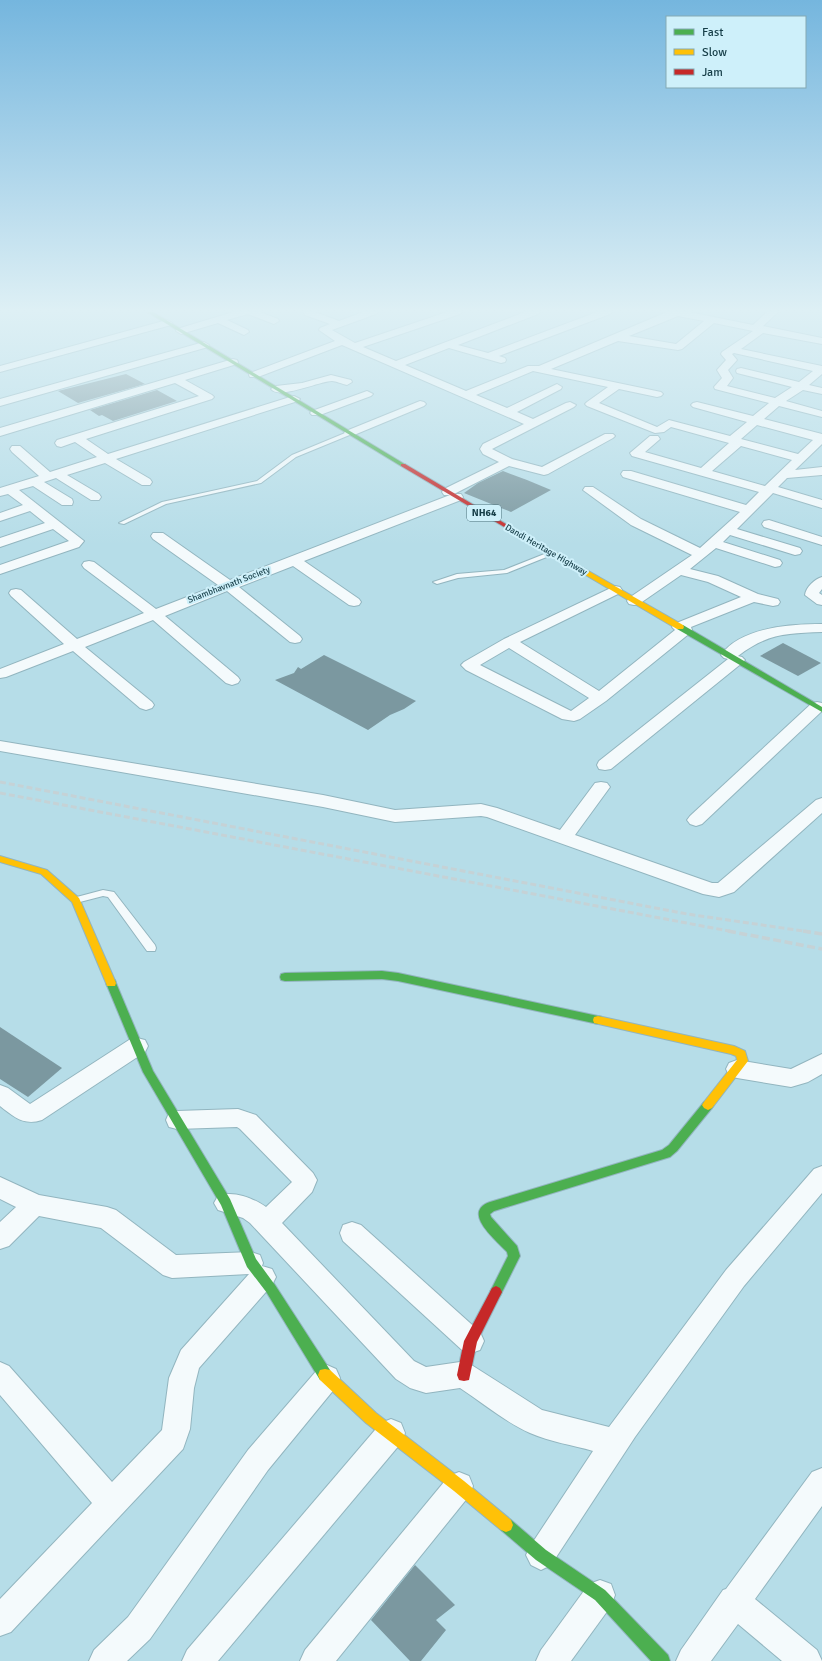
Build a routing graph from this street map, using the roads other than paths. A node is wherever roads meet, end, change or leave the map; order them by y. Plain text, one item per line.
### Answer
1 (48, 390) edge
2 (141, 390) edge
3 (193, 390) edge
4 (277, 390) edge
5 (453, 390) edge
6 (479, 390) edge
7 (552, 390) edge
8 (611, 390) edge
9 (634, 390) edge
10 (728, 390) edge
11 (796, 390) edge
12 (367, 394) dead end
13 (657, 394) dead end
14 (466, 395) junction
15 (294, 399) junction
16 (777, 402) junction
17 (0, 403) edge
18 (420, 404) dead end
19 (182, 405) junction
20 (570, 405) dead end
21 (697, 405) dead end
22 (78, 408) junction
23 (316, 412) junction
24 (507, 412) junction
25 (822, 414) edge
26 (679, 416) dead end
27 (133, 421) junction
28 (754, 421) junction
29 (669, 423) junction
30 (217, 424) junction
31 (534, 424) junction
32 (110, 428) junction
33 (0, 432) edge
34 (350, 432) junction
35 (609, 436) dead end
36 (77, 438) junction
37 (822, 438) edge
38 (654, 439) dead end
39 (165, 440) junction
40 (732, 440) junction
41 (61, 443) dead end
42 (16, 449) dead end
43 (800, 458) junction
44 (107, 459) junction
45 (508, 462) junction
46 (822, 471) edge
47 (703, 472) junction
48 (627, 474) dead end
49 (785, 475) junction
50 (53, 476) junction
51 (34, 481) junction
52 (146, 482) dead end
53 (5, 490) edge
54 (589, 490) dead end
55 (770, 490) junction
56 (452, 494) junction
57 (95, 498) dead end
58 (67, 502) dead end
59 (822, 504) edge
60 (32, 506) junction
61 (748, 510) junction
62 (0, 517) edge
63 (122, 523) dead end
64 (54, 524) junction
65 (769, 524) dead end
66 (728, 530) junction
67 (158, 536) dead end
68 (822, 541) edge
69 (0, 543) edge
70 (714, 543) junction
71 (795, 551) dead end
72 (552, 553) junction
73 (702, 554) junction
74 (294, 560) junction
75 (775, 563) dead end
76 (89, 565) dead end
77 (0, 570) edge
78 (677, 570) junction
79 (822, 581) edge
80 (437, 582) dead end
81 (228, 586) junction
82 (615, 590) junction
83 (16, 593) dead end
84 (753, 597) junction
85 (822, 600) edge
86 (634, 601) junction
87 (354, 602) dead end
88 (773, 602) dead end
89 (154, 614) junction
90 (822, 628) edge
91 (682, 629) junction
92 (295, 639) dead end
93 (509, 642) junction
94 (74, 645) junction
95 (733, 657) junction
96 (1, 674) edge
97 (232, 680) dead end
98 (600, 698) junction
99 (146, 705) dead end
100 (820, 709) edge
101 (0, 746) edge
102 (605, 765) dead end
103 (601, 787) dead end
104 (822, 804) edge
105 (696, 820) dead end
106 (564, 837) junction
107 (2, 861) edge
108 (76, 900) junction
109 (151, 948) dead end
110 (285, 977) dead end
111 (137, 1046) junction
112 (822, 1063) edge
113 (737, 1069) junction
114 (0, 1094) edge
115 (177, 1120) junction
116 (822, 1176) edge
117 (0, 1187) edge
118 (226, 1203) junction
119 (35, 1204) junction
120 (266, 1223) junction
121 (352, 1233) dead end
122 (0, 1238) edge
123 (257, 1270) junction
124 (471, 1341) junction
125 (0, 1374) edge
126 (464, 1375) junction
127 (327, 1378) junction
128 (391, 1433) junction
129 (614, 1442) junction
130 (822, 1482) edge
131 (459, 1486) junction
132 (112, 1504) junction
133 (541, 1555) junction
134 (600, 1596) junction
135 (734, 1601) junction
136 (1, 1616) edge
137 (105, 1661) edge
138 (198, 1661) edge
139 (316, 1661) edge
140 (552, 1661) edge
141 (662, 1661) edge
142 (692, 1661) edge
143 (806, 1661) edge

1 - 17 street
2 - 22 street
3 - 19 street
4 - 15 main road, Dandi Heritage Highway / NH64
5 - 14 street
6 - 14 street
7 - 24 street
8 - 29 street
9 - 13 street
10 - 16 street
11 - 16 street
12 - 23 street
14 - 24 street
15 - 23 main road, Dandi Heritage Highway / NH64
15 - 30 street
16 - 25 street
16 - 28 street
18 - 34 street
19 - 27 street
19 - 30 street
20 - 31 street
21 - 28 street
22 - 32 street
22 - 33 street
23 - 34 main road, Dandi Heritage Highway / NH64
24 - 31 street
26 - 29 street
27 - 32 street
27 - 39 street
28 - 37 street
28 - 40 street
29 - 40 street
30 - 39 street
31 - 45 street
32 - 36 street
34 - 56 main road, Dandi Heritage Highway / NH64
34 - 63 lane
35 - 45 street
36 - 41 street
36 - 44 street
37 - 43 street
38 - 47 street
39 - 44 street
40 - 43 street
40 - 47 street
42 - 50 street
43 - 49 street
44 - 50 street
44 - 52 street
45 - 56 street, Shambhavnath Society
46 - 49 street
47 - 55 street
48 - 61 street
49 - 55 street
50 - 51 street
50 - 57 street
51 - 53 street
51 - 58 street
53 - 60 street
54 - 73 street
55 - 59 street
55 - 61 street
56 - 72 main road, Dandi Heritage Highway / NH64
56 - 74 street, Shambhavnath Society
60 - 62 street
60 - 64 street
61 - 66 street
64 - 69 street
64 - 77 street
65 - 68 street
66 - 70 street
66 - 71 street
67 - 81 street
70 - 73 street
70 - 75 street
72 - 80 lane
72 - 82 main road, Dandi Heritage Highway / NH64
73 - 78 street
74 - 81 street, Shambhavnath Society
74 - 87 street
76 - 89 street
78 - 84 street
78 - 86 street
79 - 85 street
81 - 89 street, Shambhavnath Society
81 - 92 street
82 - 86 main road, Dandi Heritage Highway / NH64
82 - 93 street
83 - 94 street
84 - 88 street
84 - 91 street
86 - 91 main road, Dandi Heritage Highway / NH64
89 - 94 street, Shambhavnath Society
89 - 97 street
90 - 95 street
91 - 95 main road, Dandi Heritage Highway / NH64
91 - 98 street
93 - 98 street
93 - 98 street
94 - 96 street, Shambhavnath Society
94 - 99 street
95 - 100 main road, Dandi Heritage Highway / NH64
95 - 102 street
100 - 105 street
101 - 106 street
103 - 106 street
104 - 106 street
107 - 108 main road
108 - 109 lane
108 - 111 main road
110 - 113 main road
111 - 114 street
111 - 115 main road
112 - 113 street
113 - 124 main road
115 - 118 main road
115 - 120 street
116 - 129 street
117 - 119 street
118 - 120 street
118 - 123 main road
119 - 122 street
119 - 123 street
120 - 126 street
121 - 124 street
123 - 127 main road
123 - 132 street
124 - 126 main road
125 - 132 street
126 - 129 street
127 - 128 main road
127 - 137 street
128 - 131 main road
128 - 138 street
129 - 133 street
130 - 135 street
131 - 133 main road
131 - 139 street
132 - 136 street
133 - 134 main road
134 - 140 street
134 - 141 main road
135 - 142 street
135 - 143 street

